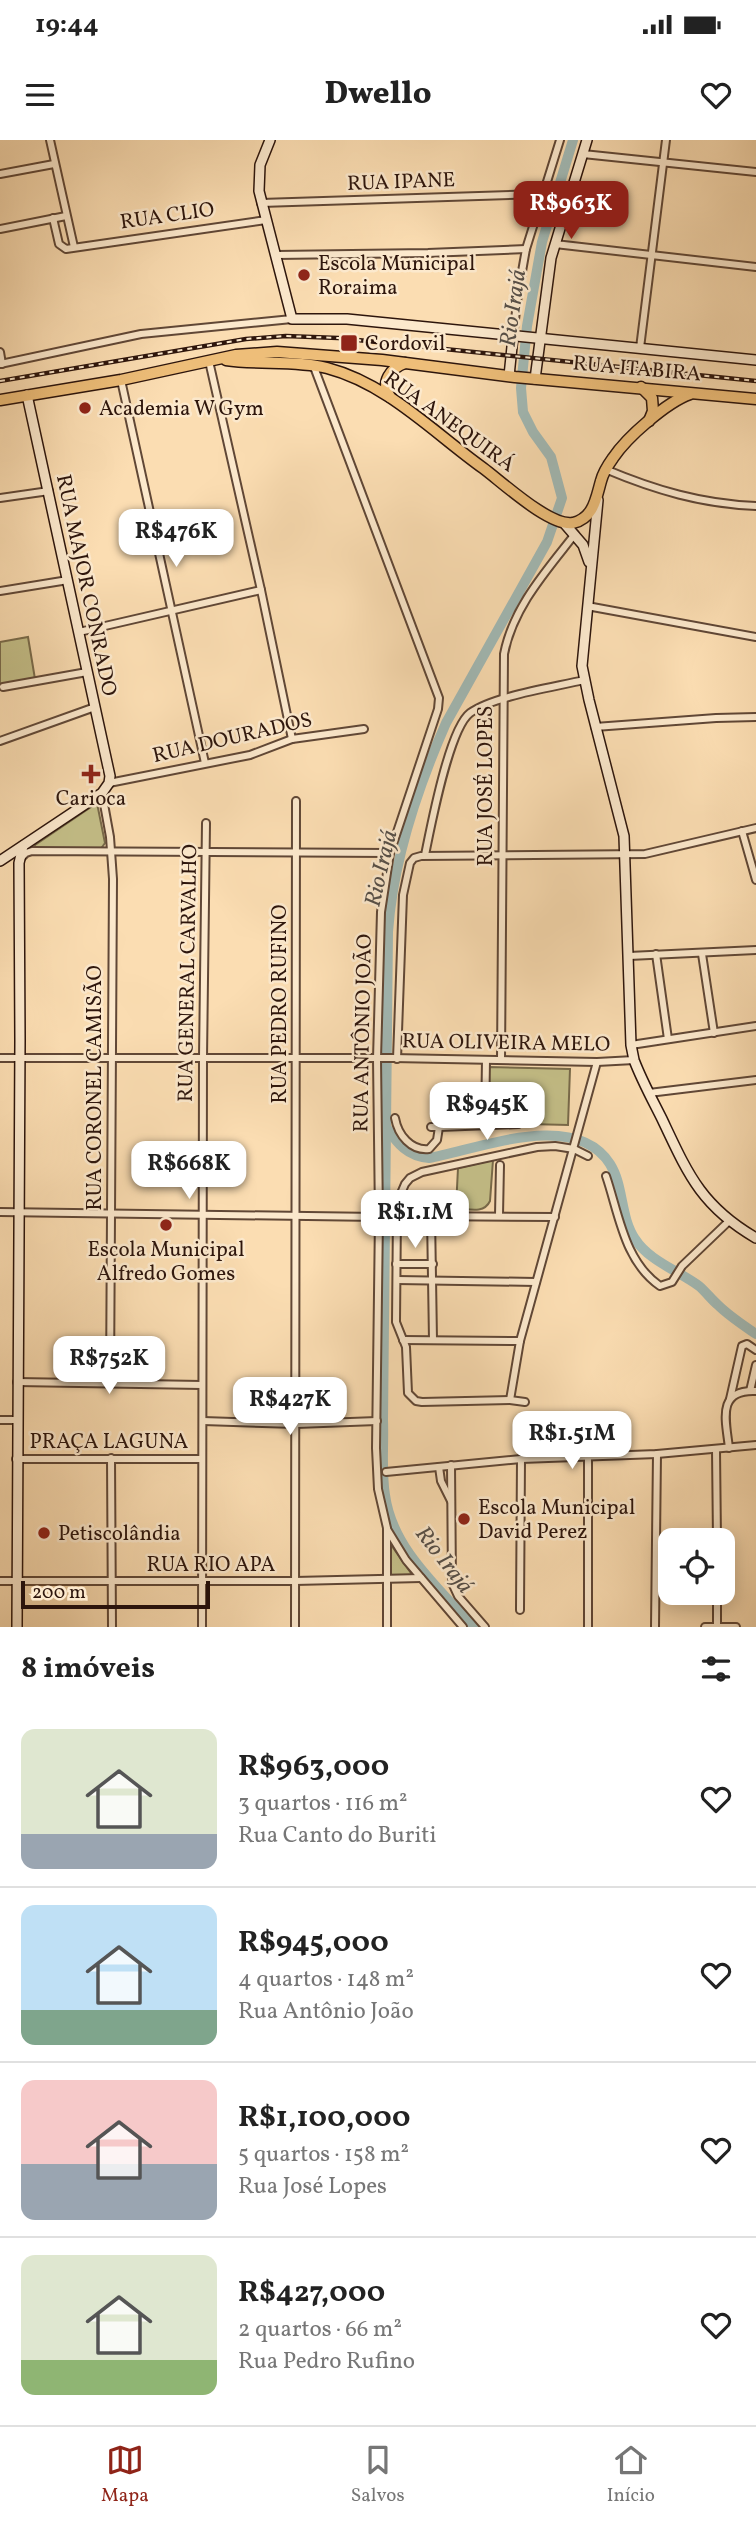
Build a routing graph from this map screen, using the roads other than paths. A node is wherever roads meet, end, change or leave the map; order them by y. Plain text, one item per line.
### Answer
1 (50, 140) edge
2 (270, 140) edge
3 (560, 140) edge
4 (587, 140) edge
5 (666, 140) edge
6 (583, 154) junction
7 (663, 163) junction
8 (54, 164) junction
9 (756, 172) edge
10 (0, 174) edge
11 (542, 194) junction
12 (261, 203) junction
13 (66, 216) junction
14 (53, 218) junction
15 (266, 220) junction
16 (0, 229) edge
17 (555, 244) junction
18 (74, 247) junction
19 (526, 249) junction
20 (276, 255) junction
21 (652, 256) junction
22 (756, 267) edge
23 (292, 319) junction
24 (516, 337) junction
25 (536, 339) junction
26 (640, 348) junction
27 (0, 352) edge
28 (214, 360) junction
29 (756, 360) edge
30 (405, 363) junction
31 (1, 364) edge
32 (314, 366) junction
33 (335, 371) junction
34 (512, 376) junction
35 (533, 378) junction
36 (121, 380) junction
37 (321, 384) junction
38 (641, 387) junction
39 (694, 392) junction
40 (27, 395) junction
41 (390, 397) junction
42 (0, 400) edge
43 (756, 400) edge
44 (648, 422) junction
45 (605, 469) junction
46 (49, 491) junction
47 (0, 498) edge
48 (598, 498) junction
49 (756, 506) edge
50 (559, 520) junction
51 (575, 534) junction
52 (590, 572) junction
53 (68, 580) junction
54 (261, 590) junction
55 (0, 591) edge
56 (587, 606) junction
57 (172, 612) junction
58 (79, 632) junction
59 (756, 637) edge
60 (87, 673) junction
61 (584, 680) junction
62 (3, 687) dead end
63 (503, 699) junction
64 (95, 707) junction
65 (756, 717) edge
66 (595, 727) junction
67 (364, 729) dead end
68 (292, 739) junction
69 (0, 741) edge
70 (205, 763) junction
71 (109, 783) junction
72 (102, 793) junction
73 (296, 801) dead end
74 (206, 823) dead end
75 (756, 828) edge
76 (742, 831) junction
77 (27, 848) junction
78 (206, 852) junction
79 (297, 852) junction
80 (112, 853) junction
81 (390, 853) junction
82 (503, 854) junction
83 (425, 855) junction
84 (626, 855) junction
85 (4, 859) edge
86 (19, 862) junction
87 (756, 880) edge
88 (756, 950) edge
89 (656, 954) junction
90 (702, 954) junction
91 (629, 956) junction
92 (756, 1026) edge
93 (714, 1033) junction
94 (667, 1039) junction
95 (631, 1045) junction
96 (113, 1056) junction
97 (0, 1058) edge
98 (20, 1058) junction
99 (203, 1058) junction
100 (296, 1058) junction
101 (378, 1058) junction
102 (395, 1059) junction
103 (486, 1060) junction
104 (501, 1060) junction
105 (634, 1060) junction
106 (597, 1062) junction
107 (756, 1080) edge
108 (649, 1093) junction
109 (395, 1118) dead end
110 (485, 1124) junction
111 (518, 1124) dead end
112 (574, 1146) junction
113 (588, 1156) dead end
114 (500, 1165) dead end
115 (606, 1176) dead end
116 (401, 1198) junction
117 (446, 1200) dead end
118 (0, 1212) edge
119 (18, 1212) junction
120 (204, 1214) junction
121 (110, 1215) junction
122 (499, 1215) junction
123 (431, 1216) junction
124 (295, 1217) junction
125 (379, 1217) junction
126 (555, 1217) junction
127 (728, 1222) junction
128 (756, 1238) edge
129 (396, 1264) junction
130 (433, 1264) junction
131 (397, 1280) junction
132 (433, 1280) junction
133 (536, 1282) junction
134 (403, 1340) junction
135 (433, 1340) junction
136 (520, 1341) junction
137 (756, 1350) edge
138 (756, 1365) edge
139 (17, 1382) junction
140 (110, 1383) junction
141 (202, 1385) junction
142 (753, 1391) edge
143 (510, 1400) junction
144 (730, 1401) junction
145 (525, 1402) dead end
146 (0, 1420) edge
147 (16, 1420) junction
148 (203, 1421) junction
149 (377, 1422) junction
150 (296, 1424) junction
151 (756, 1445) edge
152 (729, 1448) junction
153 (716, 1450) junction
154 (657, 1454) junction
155 (588, 1456) junction
156 (111, 1458) junction
157 (16, 1459) junction
158 (202, 1459) junction
159 (521, 1459) junction
160 (451, 1465) junction
161 (439, 1467) junction
162 (386, 1472) dead end
163 (452, 1503) junction
164 (387, 1528) junction
165 (717, 1528) edge
166 (421, 1578) junction
167 (387, 1580) junction
168 (0, 1581) edge
169 (17, 1581) junction
170 (111, 1581) junction
171 (201, 1581) junction
172 (295, 1581) junction
173 (717, 1605) edge
174 (520, 1610) dead end
175 (17, 1627) edge
176 (111, 1627) edge
177 (202, 1627) edge
178 (295, 1627) edge
179 (387, 1627) edge
180 (463, 1627) edge
181 (485, 1627) edge
182 (588, 1627) edge
183 (655, 1627) edge
184 (705, 1627) edge
185 (717, 1627) edge
186 (736, 1627) edge

1 - 8 street
2 - 12 street
3 - 11 street
4 - 6 street
5 - 7 street
6 - 7 street
6 - 17 street
7 - 9 street
7 - 21 street
8 - 10 street
8 - 13 street
11 - 12 street, RUA IPANE
11 - 19 street
12 - 15 street
13 - 14 street
13 - 18 street
14 - 16 street
14 - 18 street
15 - 18 street, RUA CLIO
15 - 20 street
17 - 21 street
17 - 25 street
19 - 20 street
19 - 24 street
20 - 23 street
21 - 22 street
21 - 26 street
23 - 24 street
23 - 31 street
24 - 25 street
24 - 34 street
25 - 26 street
25 - 35 street
26 - 29 street
27 - 31 street
28 - 30 main road, RUA ITABIRA
28 - 32 main road, RUA ANEQUIRÁ
28 - 36 main road
28 - 54 street
30 - 34 main road, RUA ITABIRA
30 - 41 main road
32 - 33 main road, RUA ANEQUIRÁ
32 - 37 street, RUA ANTÔNIO JOÃO
33 - 37 street
33 - 41 main road, RUA ANEQUIRÁ
34 - 35 main road, RUA ITABIRA
35 - 38 main road, RUA ITABIRA
36 - 40 main road
36 - 57 street
37 - 81 street, RUA ANTÔNIO JOÃO
38 - 39 main road, RUA ITABIRA
38 - 44 main road
39 - 43 main road, RUA ITABIRA
39 - 44 main road
40 - 42 main road
40 - 46 street, RUA MAJOR CONRADO
41 - 50 main road, RUA ANEQUIRÁ
44 - 45 main road
45 - 48 main road
45 - 49 street
46 - 47 street
46 - 53 street, RUA MAJOR CONRADO
48 - 50 main road
48 - 52 street
50 - 51 street
51 - 52 street
51 - 63 street, RUA JOSÉ LOPES
52 - 56 street
53 - 55 street
53 - 58 street, RUA MAJOR CONRADO
54 - 57 street
54 - 68 street
56 - 59 street
56 - 61 street
57 - 58 street
57 - 70 street
58 - 60 street, RUA MAJOR CONRADO
60 - 62 street
60 - 64 street, RUA MAJOR CONRADO
61 - 63 street
61 - 66 street
63 - 82 street, RUA JOSÉ LOPES
63 - 83 street
64 - 69 street
64 - 71 street, RUA MAJOR CONRADO
65 - 66 street
66 - 84 street
67 - 68 street, RUA DOURADOS
68 - 70 street, RUA DOURADOS
70 - 71 street, RUA DOURADOS
71 - 72 street
72 - 77 street
72 - 80 street, RUA CORONEL CAMISÃO
73 - 79 street, RUA PEDRO RUFINO
74 - 78 street, RUA GENERAL CARVALHO
75 - 76 street
76 - 84 street
76 - 87 street
77 - 80 street
77 - 85 street
77 - 86 street
78 - 79 street
78 - 80 street
78 - 99 street, RUA GENERAL CARVALHO
79 - 81 street
79 - 100 street, RUA PEDRO RUFINO
80 - 96 street, RUA CORONEL CAMISÃO
81 - 101 street, RUA ANTÔNIO JOÃO
82 - 83 street
82 - 84 street
82 - 104 street, RUA JOSÉ LOPES
83 - 102 street, RUA ANTÔNIO JOÃO
84 - 91 street
85 - 86 street
86 - 98 street
88 - 90 street
89 - 90 street
89 - 91 street
89 - 94 street
90 - 93 street
91 - 95 street
92 - 93 street
93 - 94 street
94 - 95 street
95 - 105 street
96 - 98 street, RUA OLIVEIRA MELO
96 - 99 street, RUA OLIVEIRA MELO
96 - 121 street, RUA CORONEL CAMISÃO
97 - 98 street, RUA OLIVEIRA MELO
98 - 119 street
99 - 100 street, RUA OLIVEIRA MELO
99 - 120 street, RUA GENERAL CARVALHO
100 - 101 street, RUA OLIVEIRA MELO
100 - 124 street, RUA PEDRO RUFINO
101 - 102 street, RUA OLIVEIRA MELO
101 - 125 street, RUA ANTÔNIO JOÃO
102 - 103 street, RUA OLIVEIRA MELO
103 - 104 street, RUA OLIVEIRA MELO
103 - 110 street
104 - 106 street, RUA OLIVEIRA MELO
105 - 106 street, RUA OLIVEIRA MELO
105 - 108 street
106 - 112 street
107 - 108 street
108 - 127 street
109 - 110 street, RUA ANTÔNIO JOÃO
110 - 111 street
112 - 113 street
112 - 116 street
112 - 126 street
114 - 122 street
115 - 127 street
116 - 117 street
116 - 123 street
116 - 129 street
118 - 119 street
119 - 121 street
119 - 139 street
120 - 121 street
120 - 124 street
120 - 141 street, RUA GENERAL CARVALHO
121 - 140 street, RUA CORONEL CAMISÃO
122 - 123 street
122 - 126 street
123 - 130 street
124 - 125 street
124 - 150 street, RUA PEDRO RUFINO
125 - 149 street, RUA ANTÔNIO JOÃO
126 - 133 street
127 - 128 street
129 - 130 street
129 - 131 street
130 - 132 street
131 - 132 street
131 - 134 street
132 - 133 street
132 - 135 street
133 - 136 street
134 - 135 street
134 - 143 street
135 - 136 street
136 - 143 street
137 - 144 street
138 - 142 street
139 - 140 street
139 - 147 street
140 - 141 street
141 - 148 street, RUA GENERAL CARVALHO
142 - 144 street
143 - 145 street
144 - 152 street
146 - 147 street
147 - 157 street
148 - 150 street
148 - 158 street, RUA GENERAL CARVALHO
149 - 150 street
149 - 164 street, RUA ANTÔNIO JOÃO
150 - 172 street, RUA PEDRO RUFINO
151 - 152 street
152 - 153 street
153 - 154 street
153 - 165 street
154 - 155 street
154 - 183 street
155 - 159 street
155 - 182 street
156 - 157 street, PRAÇA LAGUNA
156 - 158 street, PRAÇA LAGUNA
156 - 170 street
157 - 169 street
158 - 171 street, RUA GENERAL CARVALHO
159 - 160 street
159 - 174 street
160 - 161 street
160 - 163 street
161 - 162 street
161 - 163 street
163 - 181 street
164 - 166 street
164 - 167 street, RUA ANTÔNIO JOÃO
166 - 167 street, RUA RIO APA
166 - 180 street
167 - 172 street, RUA RIO APA
167 - 179 street, RUA ANTÔNIO JOÃO
168 - 169 street, RUA RIO APA
169 - 170 street, RUA RIO APA
169 - 175 street
170 - 171 street, RUA RIO APA
170 - 176 street
171 - 172 street, RUA RIO APA
171 - 177 street, RUA GENERAL CARVALHO
172 - 178 street, RUA PEDRO RUFINO
173 - 185 street
184 - 185 street
185 - 186 street

